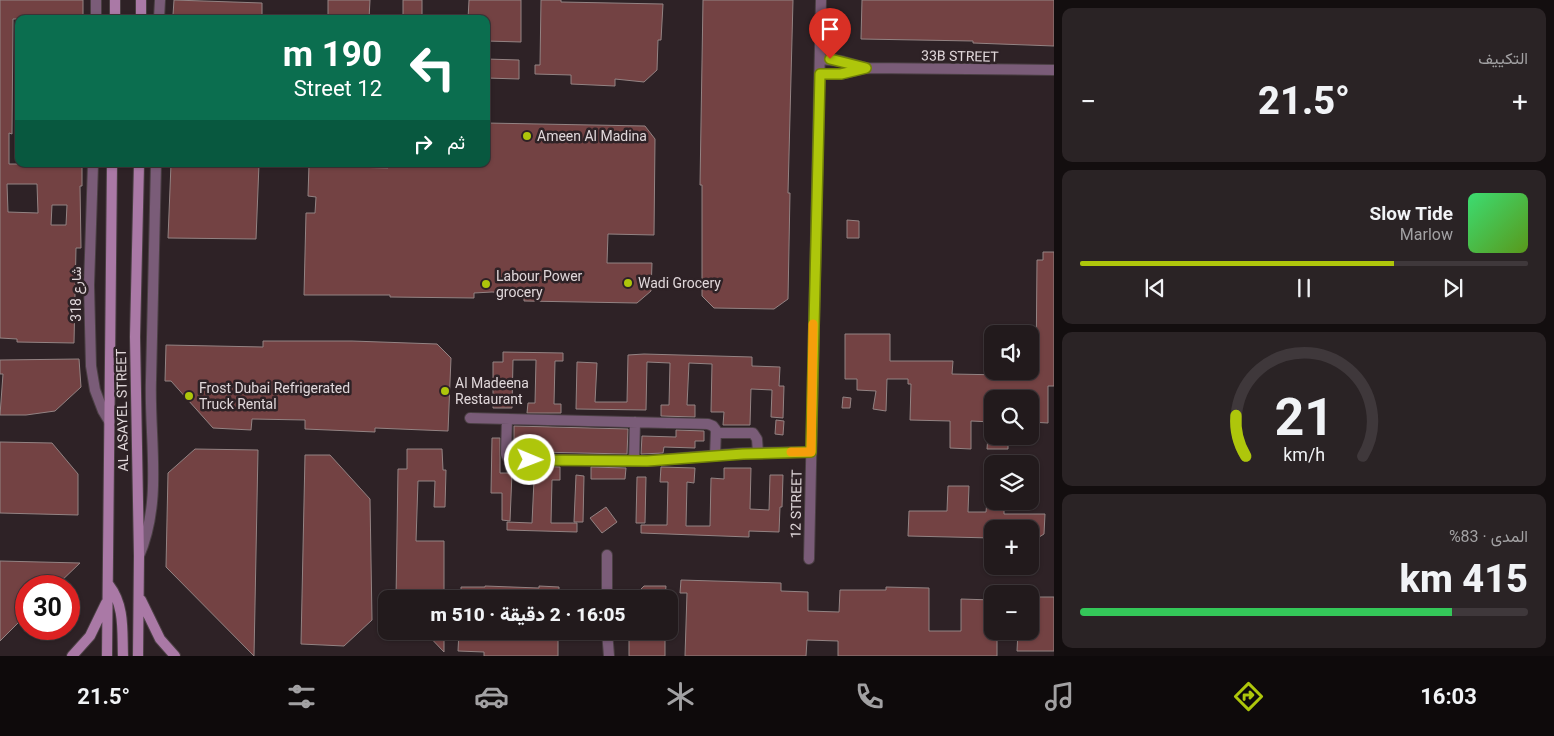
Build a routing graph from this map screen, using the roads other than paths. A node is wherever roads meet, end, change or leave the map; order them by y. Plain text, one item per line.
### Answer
1 (96, 0) edge
2 (115, 0) edge
3 (141, 0) edge
4 (160, 0) edge
5 (821, 0) edge
6 (96, 15) edge
7 (115, 15) edge
8 (141, 15) edge
9 (159, 15) edge
10 (820, 59) junction
11 (866, 68) junction
12 (1054, 70) edge
13 (820, 74) junction
14 (93, 167) edge
15 (112, 167) edge
16 (139, 167) edge
17 (156, 167) edge
18 (470, 418) dead end
19 (506, 419) junction
20 (109, 421) junction
21 (635, 422) junction
22 (717, 432) junction
23 (811, 452) junction
24 (758, 453) junction
25 (715, 456) junction
26 (634, 461) junction
27 (607, 554) dead end
28 (139, 556) junction
29 (809, 559) dead end
30 (109, 585) junction
31 (607, 590) edge
32 (139, 596) junction
33 (109, 597) junction
34 (606, 640) edge
35 (606, 645) junction
36 (72, 656) edge
37 (107, 656) edge
38 (123, 656) edge
39 (138, 656) edge
40 (175, 656) edge
41 (604, 656) edge
42 (609, 656) edge

1 - 6 street
2 - 7 main road
3 - 8 main road
4 - 9 street
5 - 10 street, 12 STREET
10 - 11 street, 33B STREET
10 - 13 street, 12 STREET
11 - 12 street, 33B STREET
11 - 13 street, 33B STREET
13 - 23 street, 12 STREET
14 - 20 street, شارع 318
15 - 20 main road, AL ASAYEL STREET
16 - 28 main road, AL ASAYEL STREET
17 - 28 street
18 - 19 street
19 - 21 street
19 - 26 street
20 - 30 main road, AL ASAYEL STREET
21 - 22 street
21 - 26 street
22 - 24 street
22 - 25 street
23 - 24 street
23 - 29 street, 12 STREET
24 - 25 street
25 - 26 street
27 - 31 street
28 - 32 main road, AL ASAYEL STREET
30 - 33 main road, AL ASAYEL STREET
30 - 38 main road
32 - 39 main road, AL ASAYEL STREET
32 - 40 main road
33 - 36 main road
33 - 37 main road, AL ASAYEL STREET
34 - 35 street
35 - 41 street
35 - 42 street

